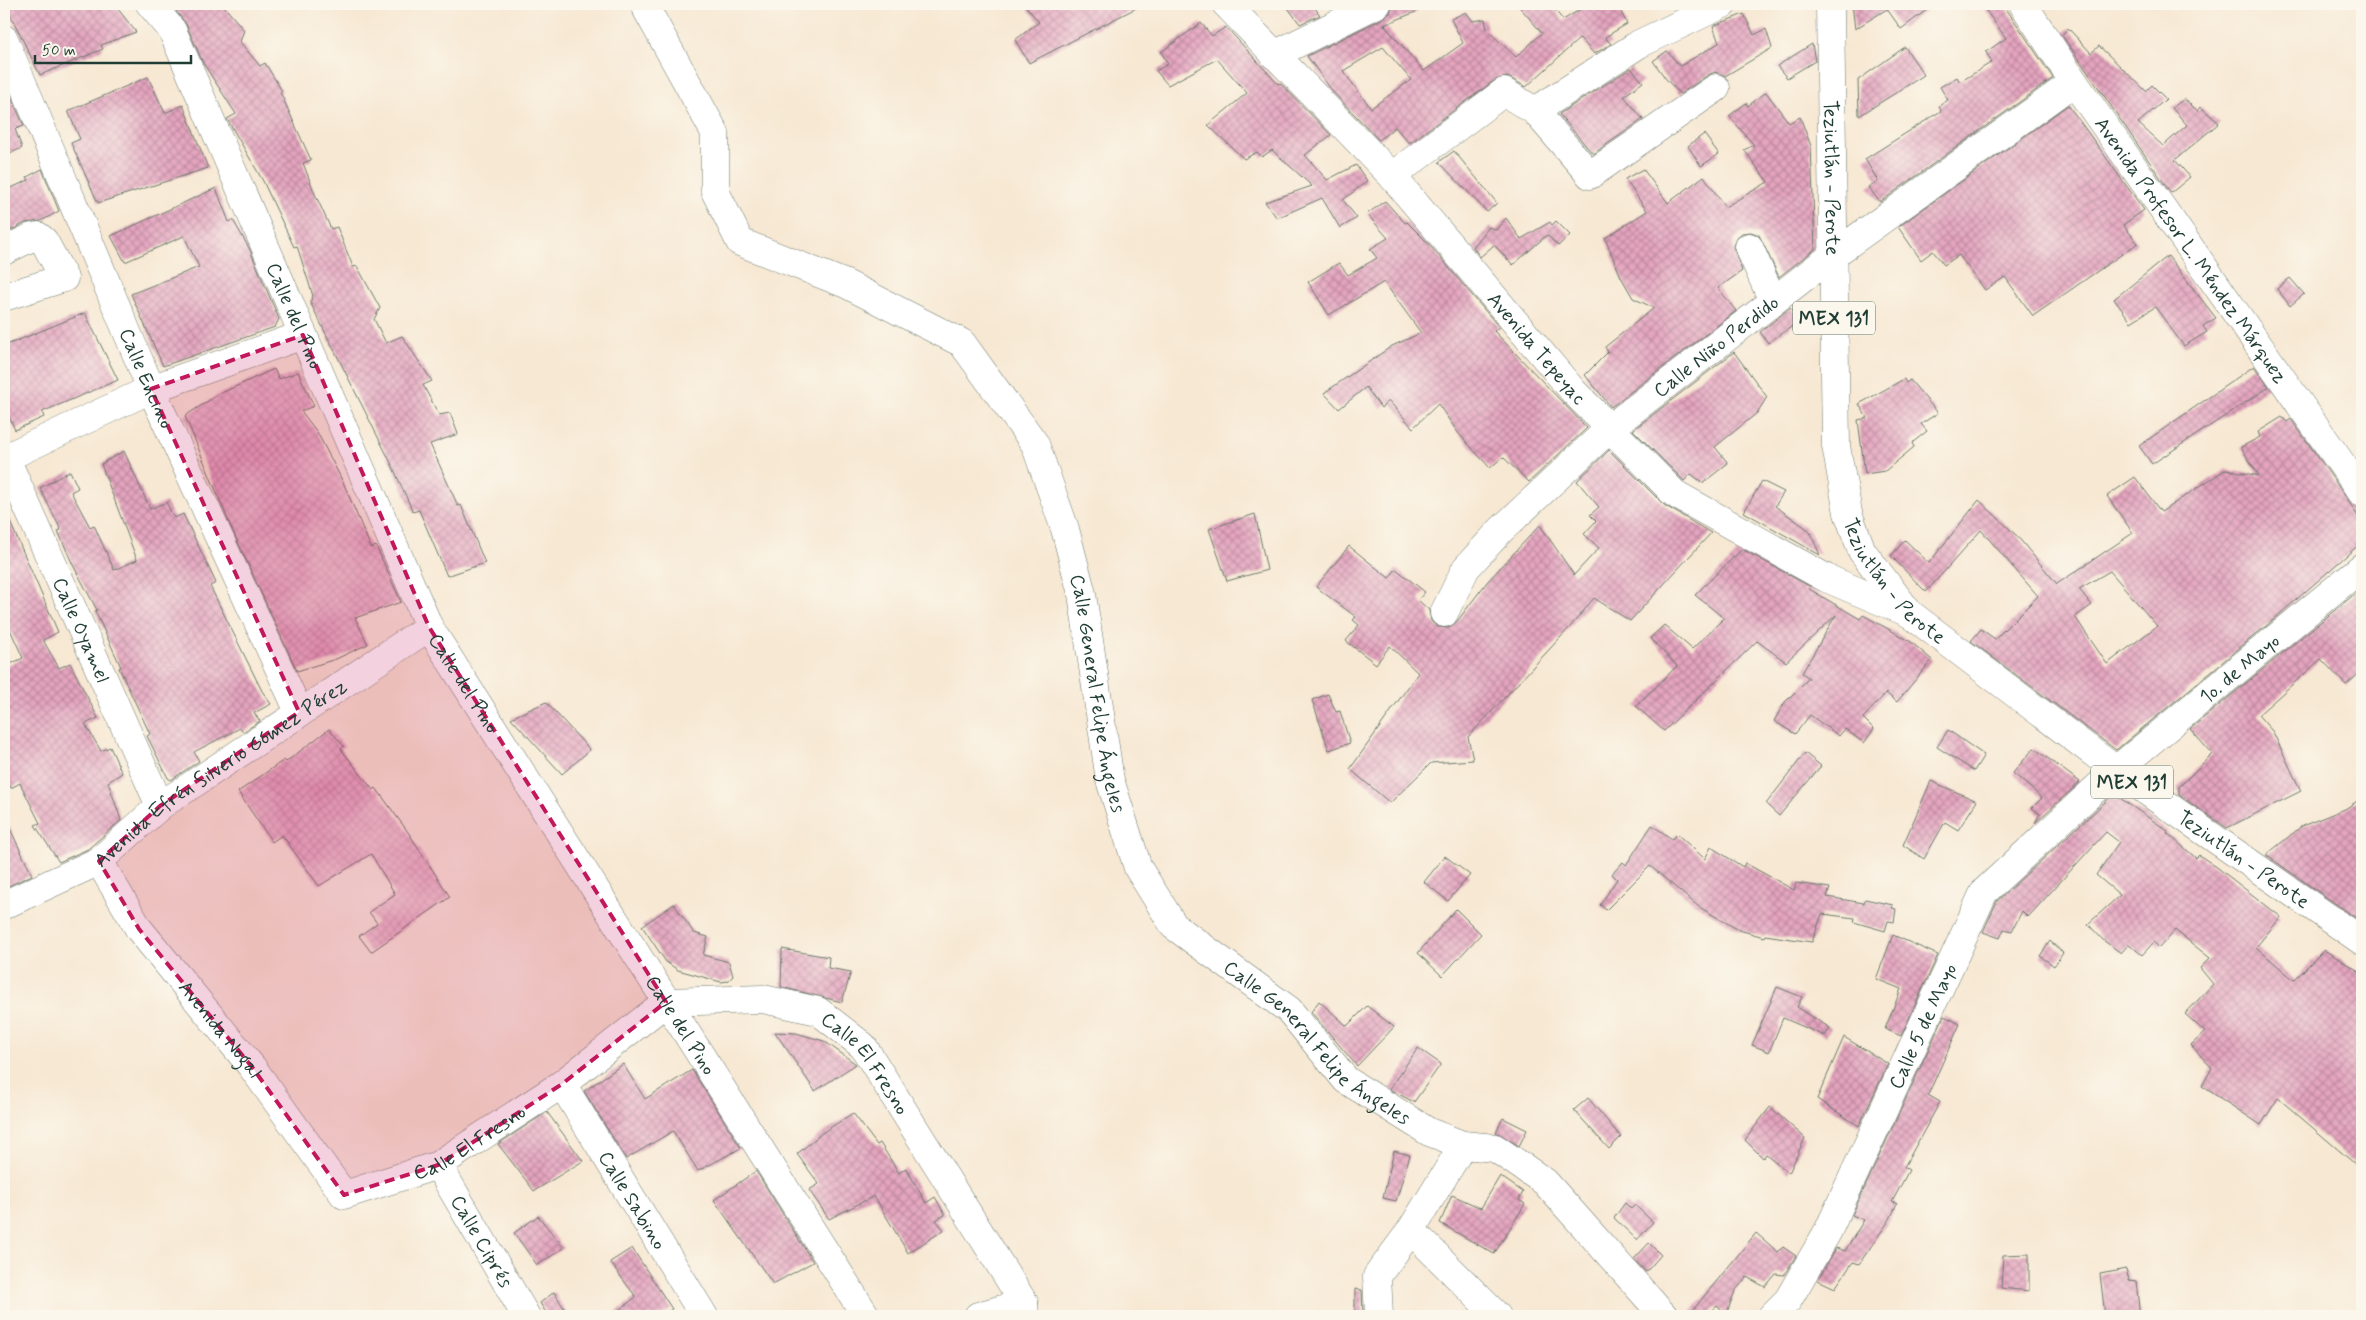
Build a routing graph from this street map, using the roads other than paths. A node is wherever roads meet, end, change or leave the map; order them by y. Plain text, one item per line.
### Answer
1 (150, 4) edge
2 (647, 4) edge
3 (1226, 4) edge
4 (1378, 4) edge
5 (1723, 4) edge
6 (1830, 4) edge
7 (2022, 4) edge
8 (4, 40) edge
9 (1274, 55) junction
10 (2074, 82) junction
11 (1716, 88) dead end
12 (1534, 111) junction
13 (1392, 176) junction
14 (1749, 247) dead end
15 (4, 251) edge
16 (1832, 255) junction
17 (99, 265) junction
18 (64, 278) junction
19 (4, 297) edge
20 (1773, 301) junction
21 (303, 335) junction
22 (152, 389) junction
23 (1610, 428) junction
24 (5, 456) edge
25 (2362, 493) edge
26 (2362, 567) edge
27 (1909, 612) junction
28 (1444, 613) dead end
29 (429, 627) junction
30 (299, 712) junction
31 (2116, 770) junction
32 (160, 806) junction
33 (99, 861) junction
34 (4, 906) edge
35 (2362, 941) edge
36 (666, 1002) junction
37 (562, 1084) junction
38 (1463, 1145) junction
39 (438, 1165) junction
40 (344, 1195) joint
41 (1411, 1230) junction
42 (1025, 1309) edge
43 (526, 1316) edge
44 (704, 1316) edge
45 (866, 1316) edge
46 (978, 1316) edge
47 (1379, 1316) edge
48 (1497, 1316) edge
49 (1664, 1316) edge
50 (1772, 1316) edge

1 - 21 street, Calle del Pino
2 - 38 street, Calle General Felipe Ángeles
3 - 9 street, Avenida Tepeyac
4 - 9 street
5 - 12 street
6 - 16 street, Teziutlán - Perote / MEX 131
7 - 10 street, Avenida Profesor L. Méndez Márquez
8 - 17 street, Calle Encino
9 - 13 street, Avenida Tepeyac
10 - 16 street, Calle Niño Perdido
10 - 25 street, Avenida Profesor L. Méndez Márquez
11 - 12 street
12 - 13 street
13 - 23 street, Avenida Tepeyac
14 - 20 street
15 - 18 street
16 - 20 street, Calle Niño Perdido
16 - 27 street, Teziutlán - Perote / MEX 131
17 - 18 street
17 - 22 street, Calle Encino
18 - 19 street
20 - 23 street, Calle Niño Perdido
21 - 22 street
21 - 29 street, Calle del Pino
22 - 24 street
22 - 30 street, Calle Encino
23 - 27 street, Avenida Tepeyac
23 - 28 street, Calle Niño Perdido
24 - 32 street, Calle Oyamel
26 - 31 street, 1o. de Mayo
27 - 31 street, Teziutlán - Perote / MEX 131
29 - 30 street, Avenida Efrén Silverio Gómez Pérez
29 - 36 street, Calle del Pino
30 - 32 street, Avenida Efrén Silverio Gómez Pérez
31 - 35 street, Teziutlán - Perote / MEX 131
31 - 50 street, Calle 5 de Mayo
32 - 33 street, Avenida Efrén Silverio Gómez Pérez
33 - 34 street, Avenida Efrén Silverio Gómez Pérez
33 - 40 street, Avenida Nogal
36 - 37 street, Calle El Fresno
36 - 42 street, Calle El Fresno
36 - 45 street, Calle del Pino
37 - 39 street, Calle El Fresno
37 - 44 street, Calle Sabino
38 - 41 street
38 - 49 street, Calle General Felipe Ángeles
39 - 40 street, Calle El Fresno
39 - 43 street, Calle Ciprés
41 - 47 street
41 - 48 street
42 - 46 street

